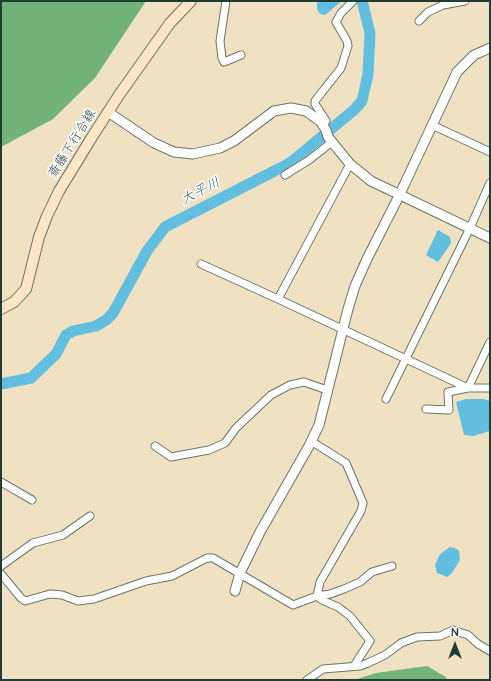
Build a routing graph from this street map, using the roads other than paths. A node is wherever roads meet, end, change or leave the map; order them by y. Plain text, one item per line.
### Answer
1 (191, 1) edge
2 (226, 1) edge
3 (353, 1) edge
4 (465, 1) edge
5 (419, 20) dead end
6 (490, 48) edge
7 (241, 55) dead end
8 (108, 112) junction
9 (432, 125) junction
10 (327, 134) junction
11 (490, 152) edge
12 (350, 164) junction
13 (285, 175) dead end
14 (490, 183) edge
15 (399, 196) junction
16 (470, 228) junction
17 (490, 238) edge
18 (201, 264) dead end
19 (278, 299) junction
20 (1, 309) edge
21 (342, 330) junction
22 (490, 342) edge
23 (406, 359) junction
24 (468, 388) junction
25 (490, 388) edge
26 (327, 390) junction
27 (386, 399) dead end
28 (426, 409) dead end
29 (312, 441) junction
30 (155, 446) dead end
31 (1, 482) edge
32 (32, 500) dead end
33 (90, 516) dead end
34 (1, 566) edge
35 (392, 566) dead end
36 (240, 573) junction
37 (1, 574) edge
38 (235, 591) dead end
39 (317, 596) junction
40 (490, 651) edge
41 (354, 666) junction
42 (307, 680) edge

1 - 8 main road, 斎藤下行合線
2 - 7 street
3 - 10 street
4 - 5 street
6 - 9 street
8 - 10 street
8 - 20 main road, 斎藤下行合線
9 - 11 street
9 - 15 street
10 - 12 street
10 - 13 street
12 - 15 street
12 - 19 street
14 - 16 street
15 - 16 street
15 - 21 street
16 - 17 street
16 - 23 street
18 - 19 street
19 - 21 street
21 - 23 street
21 - 26 street
22 - 24 street
23 - 24 street
23 - 27 street
24 - 25 street
24 - 28 street
26 - 29 street
26 - 30 street
29 - 36 street
29 - 39 street
31 - 32 street
33 - 34 street
35 - 39 street
36 - 37 street
36 - 38 street
36 - 39 street
39 - 41 street
40 - 41 street
41 - 42 street

